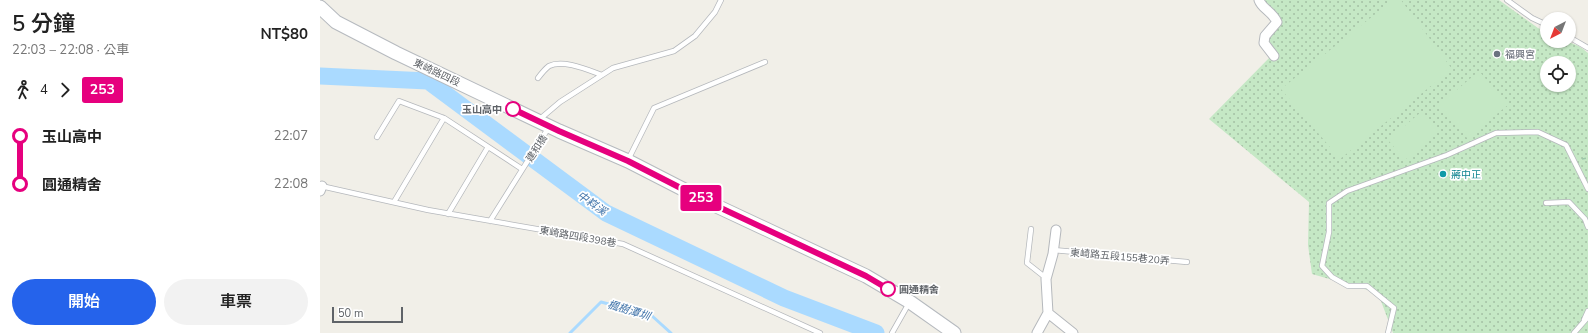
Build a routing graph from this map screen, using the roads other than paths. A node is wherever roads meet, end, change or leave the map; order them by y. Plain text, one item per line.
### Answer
1 (721, 0) edge
2 (1259, 0) edge
3 (1507, 0) edge
4 (320, 7) edge
5 (1540, 22) edge
6 (1576, 41) edge
7 (1588, 48) edge
8 (1274, 56) dead end
9 (765, 62) dead end
10 (602, 75) junction
11 (538, 78) dead end
12 (444, 118) junction
13 (549, 126) junction
14 (377, 137) dead end
15 (488, 146) junction
16 (628, 161) junction
17 (522, 169) junction
18 (320, 187) edge
19 (1588, 189) edge
20 (394, 202) junction
21 (1546, 202) dead end
22 (448, 214) junction
23 (490, 221) junction
24 (1588, 227) edge
25 (1030, 229) dead end
26 (1056, 230) dead end
27 (1053, 250) junction
28 (1187, 262) dead end
29 (1046, 278) junction
30 (910, 302) junction
31 (1588, 311) edge
32 (1048, 313) junction
33 (1588, 317) edge
34 (1581, 327) junction
35 (820, 333) edge
36 (892, 333) edge
37 (954, 333) edge
38 (1037, 333) edge
39 (1073, 333) edge
40 (1388, 333) edge
41 (1574, 333) edge

1 - 10 lane, 建和橋
2 - 8 street
3 - 5 lane
4 - 13 street, 東崎路四段
6 - 7 lane
9 - 16 lane
10 - 11 lane
10 - 13 lane, 建和橋
12 - 14 lane
12 - 15 lane
12 - 20 lane
13 - 16 street, 東崎路四段
13 - 17 lane, 建和橋
15 - 17 lane
15 - 22 lane
16 - 30 street, 東崎路四段
17 - 23 lane, 建和橋
18 - 20 lane, 東崎路四段398巷
19 - 40 lane
20 - 22 lane, 東崎路四段398巷
21 - 24 lane
22 - 23 lane, 東崎路四段398巷
23 - 35 lane, 東崎路四段398巷
25 - 29 lane
26 - 27 street
27 - 28 lane, 東崎路五段155巷20弄
27 - 29 street
29 - 32 street
30 - 36 lane
30 - 37 street, 東崎路四段
31 - 34 lane
32 - 38 street
32 - 39 street
33 - 34 lane
34 - 41 lane

